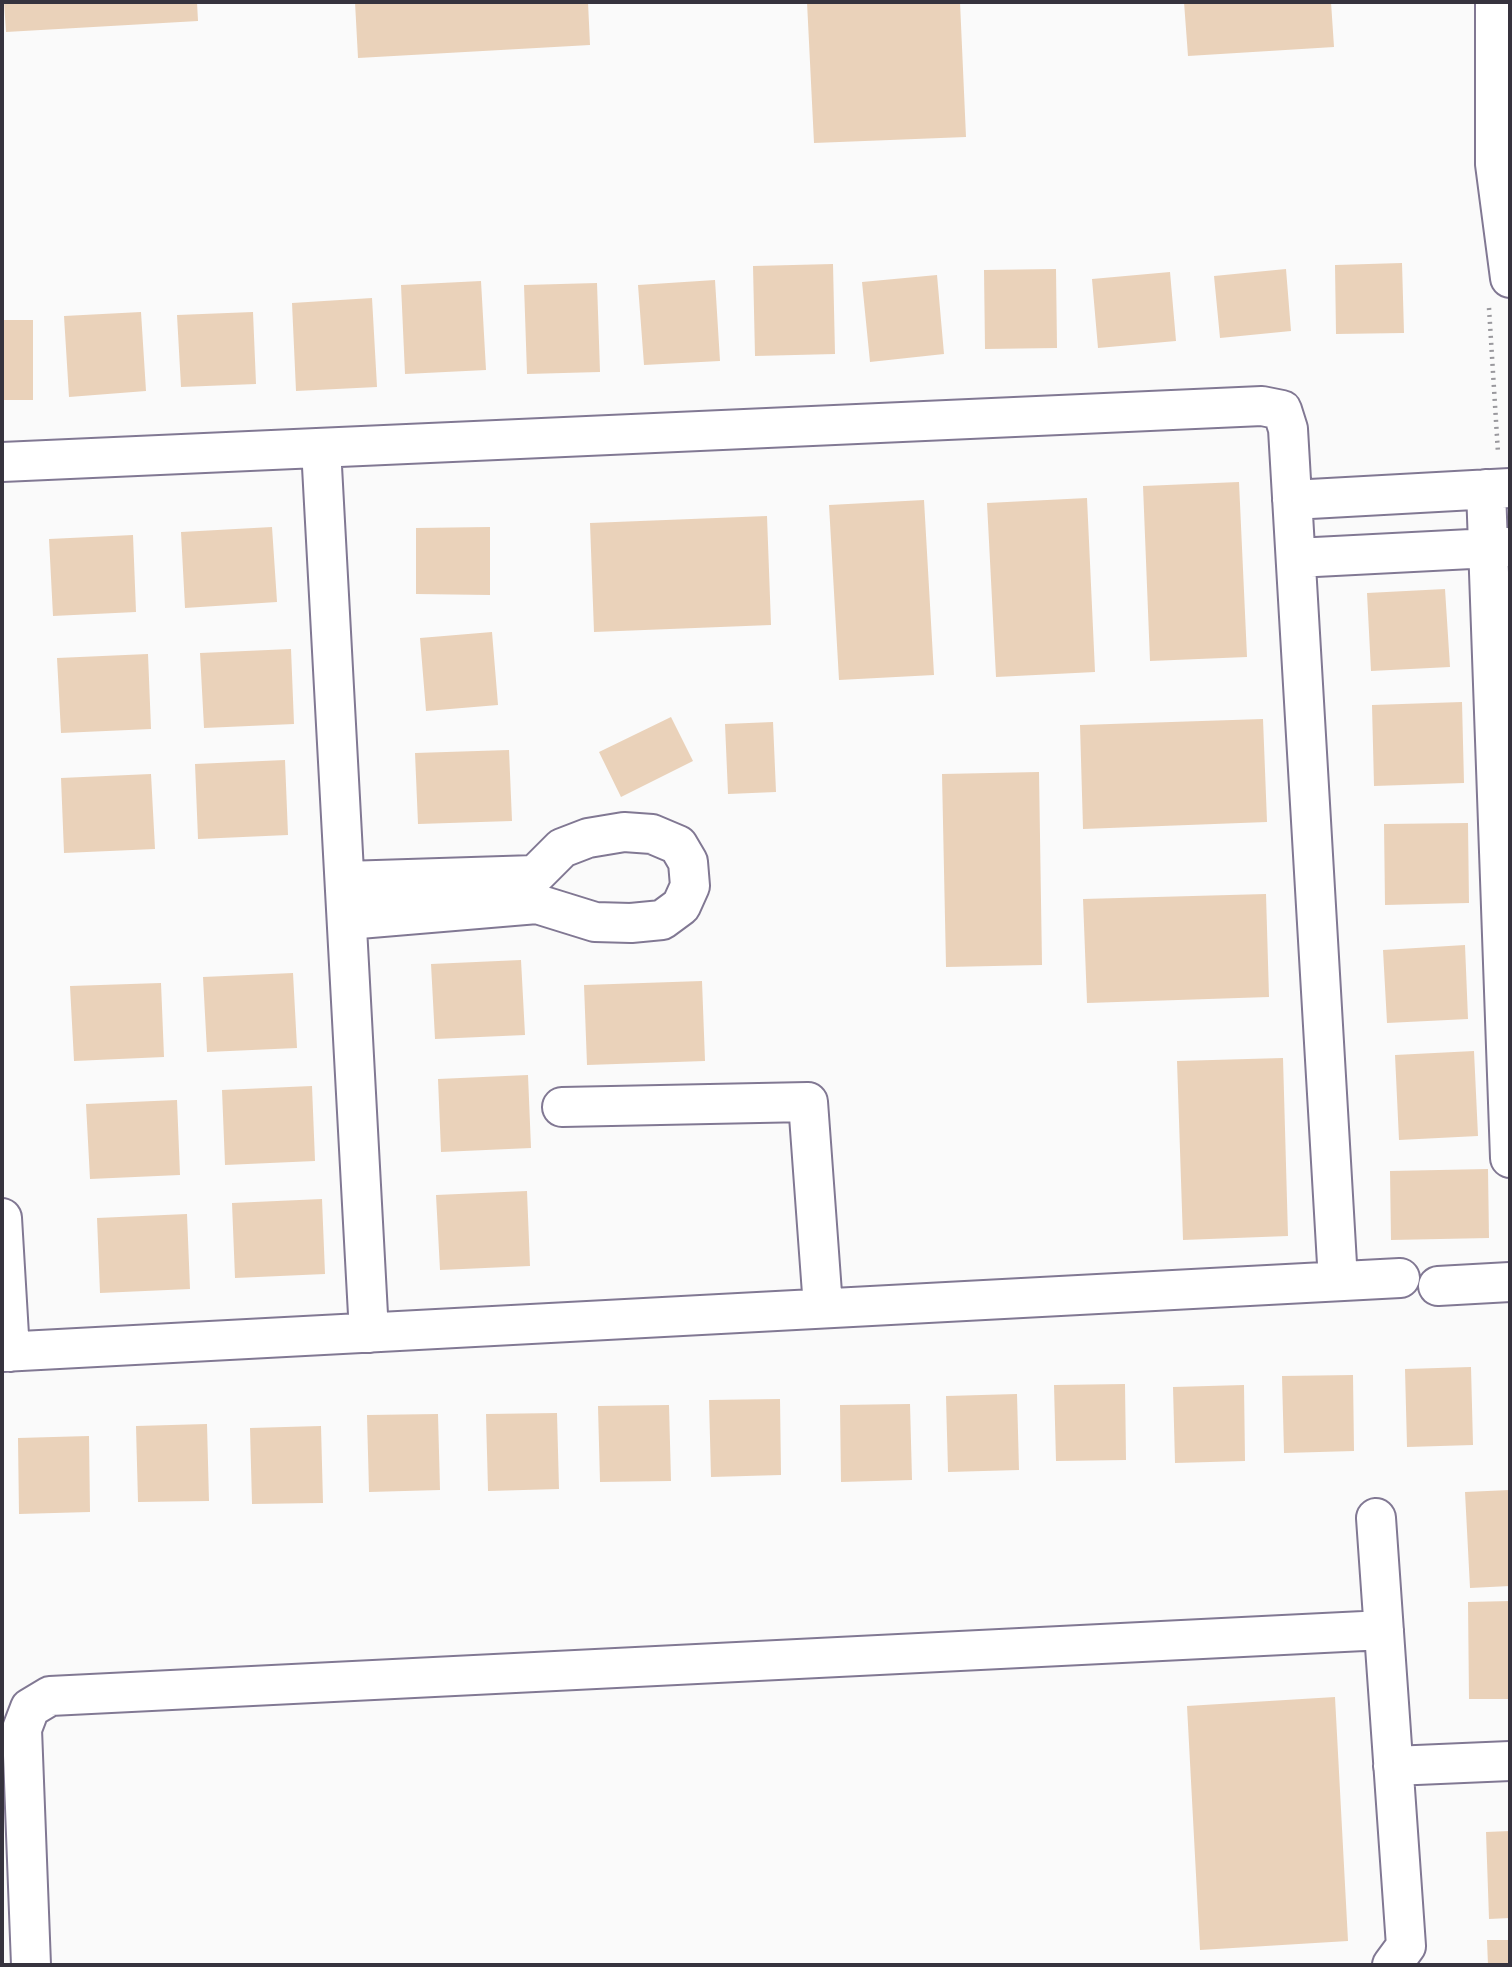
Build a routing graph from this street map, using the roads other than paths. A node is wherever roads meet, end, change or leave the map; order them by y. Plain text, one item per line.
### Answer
1 (1494, 2) edge
2 (1510, 278) edge
3 (321, 448) junction
4 (2, 462) edge
5 (1498, 489) edge
6 (1292, 499) junction
7 (1499, 547) edge
8 (1296, 558) junction
9 (345, 881) junction
10 (347, 920) junction
11 (562, 1107) dead end
12 (1510, 1158) edge
13 (2, 1218) edge
14 (1401, 1278) dead end
15 (1338, 1281) junction
16 (1510, 1282) edge
17 (1438, 1286) dead end
18 (823, 1307) junction
19 (369, 1333) junction
20 (6, 1352) edge
21 (1376, 1518) dead end
22 (1384, 1630) junction
23 (1510, 1761) edge
24 (1393, 1766) junction
25 (31, 1965) edge
26 (1392, 1965) edge

1 - 2 street
3 - 4 street
3 - 6 street
3 - 9 street
5 - 6 street
5 - 7 street
6 - 8 street
7 - 8 street
7 - 12 street
8 - 15 street
9 - 10 street
9 - 10 street
10 - 19 street
11 - 18 street
13 - 20 street
14 - 15 street
15 - 18 street
16 - 17 street
18 - 19 street
19 - 20 street
21 - 22 street
22 - 24 street
22 - 25 street
23 - 24 street
24 - 26 street

